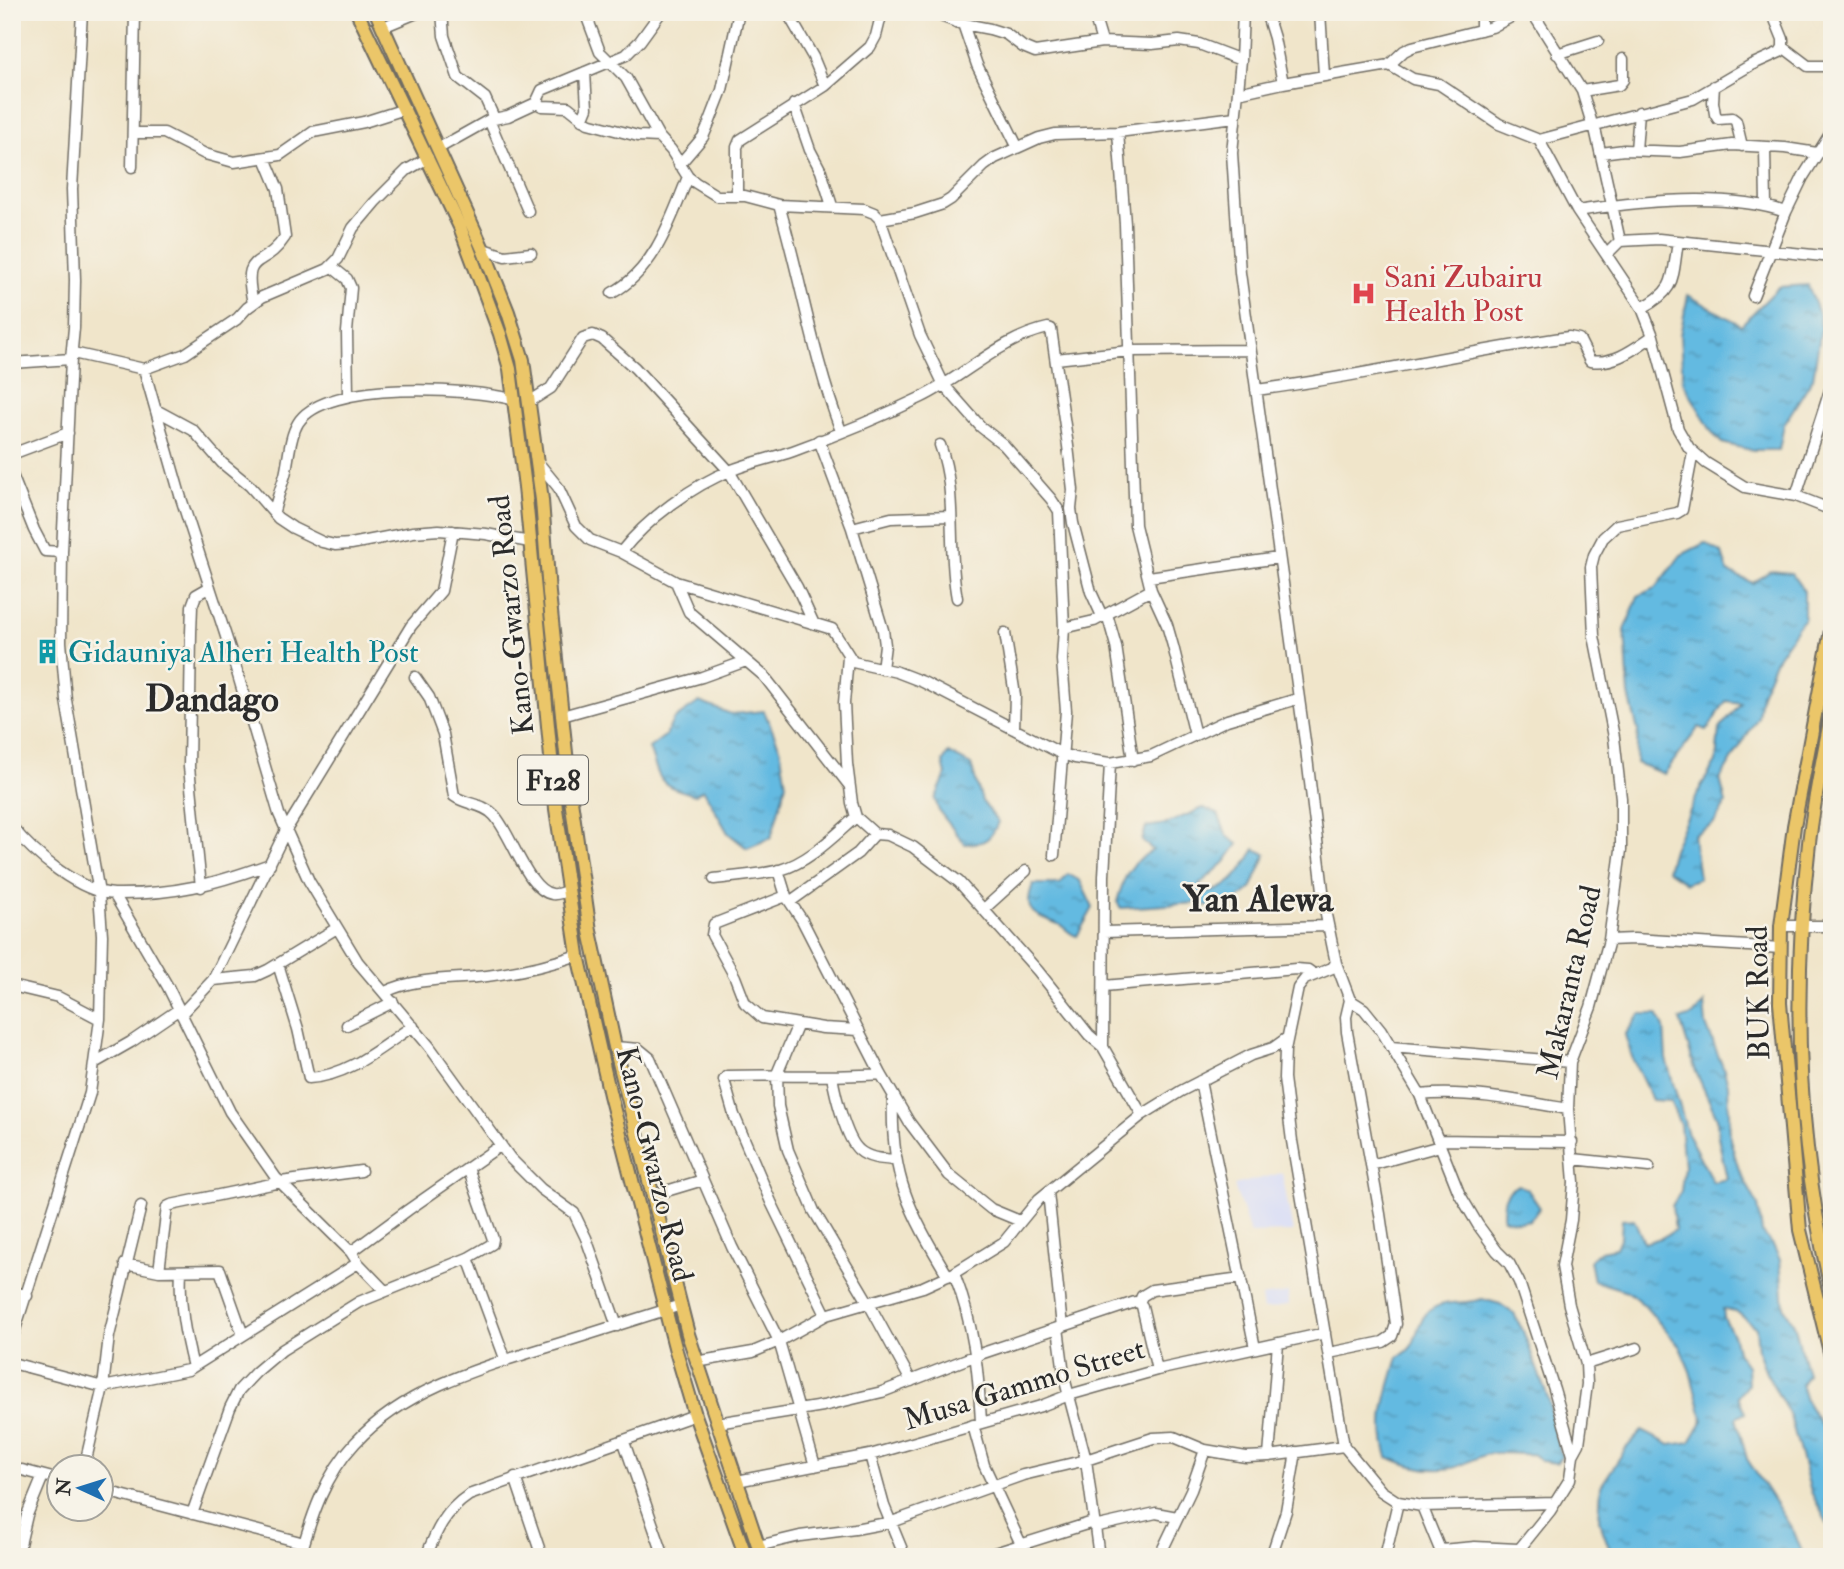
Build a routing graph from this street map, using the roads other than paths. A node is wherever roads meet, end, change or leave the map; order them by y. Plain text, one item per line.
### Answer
1 (82, 12) edge
2 (135, 12) edge
3 (357, 12) edge
4 (376, 12) edge
5 (419, 12) edge
6 (442, 12) edge
7 (585, 12) edge
8 (661, 12) edge
9 (739, 12) edge
10 (787, 12) edge
11 (882, 12) edge
12 (938, 12) edge
13 (1093, 12) edge
14 (1243, 12) edge
15 (1265, 12) edge
16 (1320, 12) edge
17 (1481, 12) edge
18 (1520, 12) edge
19 (1532, 12) edge
20 (1772, 12) edge
21 (963, 24) junction
22 (383, 27) junction
23 (1481, 30) junction
24 (1102, 41) junction
25 (1598, 41) dead end
26 (1783, 47) junction
27 (1557, 54) junction
28 (1623, 59) dead end
29 (1241, 60) junction
30 (609, 62) junction
31 (1389, 65) junction
32 (1832, 66) edge
33 (585, 72) junction
34 (1324, 75) junction
35 (1283, 83) junction
36 (825, 86) junction
37 (1714, 86) junction
38 (1582, 90) junction
39 (1238, 93) junction
40 (536, 103) junction
41 (794, 104) junction
42 (405, 109) junction
43 (1639, 112) junction
44 (1235, 117) junction
45 (491, 119) junction
46 (582, 120) junction
47 (1593, 124) junction
48 (1832, 131) edge
49 (1118, 132) junction
50 (134, 133) junction
51 (659, 138) junction
52 (1539, 139) junction
53 (1017, 146) junction
54 (1742, 146) junction
55 (439, 148) junction
56 (1765, 148) junction
57 (1636, 150) junction
58 (1601, 153) junction
59 (1817, 153) junction
60 (265, 158) junction
61 (428, 158) junction
62 (679, 165) junction
63 (132, 167) dead end
64 (688, 177) junction
65 (737, 196) junction
66 (779, 205) junction
67 (1612, 205) junction
68 (1766, 205) junction
69 (832, 206) junction
70 (528, 211) dead end
71 (1577, 211) junction
72 (1786, 212) junction
73 (880, 219) junction
74 (1620, 241) junction
75 (1678, 242) junction
76 (483, 249) junction
77 (1770, 251) junction
78 (531, 253) dead end
79 (1607, 254) junction
80 (1832, 257) edge
81 (331, 266) junction
82 (612, 293) dead end
83 (1753, 296) dead end
84 (253, 303) junction
85 (1642, 308) junction
86 (1653, 337) junction
87 (1248, 350) junction
88 (1129, 351) junction
89 (72, 356) junction
90 (1056, 359) junction
91 (12, 363) edge
92 (144, 369) junction
93 (1832, 384) edge
94 (944, 385) junction
95 (1256, 390) junction
96 (348, 395) junction
97 (515, 400) junction
98 (529, 402) junction
99 (156, 411) junction
100 (841, 431) junction
101 (68, 433) junction
102 (819, 440) junction
103 (940, 445) dead end
104 (1693, 452) junction
105 (12, 454) edge
106 (536, 460) junction
107 (729, 471) junction
108 (12, 475) edge
109 (540, 485) junction
110 (525, 487) junction
111 (1796, 496) junction
112 (1070, 509) junction
113 (1832, 510) edge
114 (274, 511) junction
115 (1059, 511) junction
116 (950, 516) junction
117 (852, 528) junction
118 (453, 531) junction
119 (530, 542) junction
120 (62, 552) junction
121 (621, 552) junction
122 (1278, 558) junction
123 (1149, 577) junction
124 (676, 582) junction
125 (210, 587) junction
126 (1151, 590) junction
127 (957, 598) dead end
128 (1104, 615) junction
129 (813, 622) junction
130 (1832, 625) edge
131 (1064, 628) junction
132 (1005, 632) dead end
133 (848, 657) junction
134 (746, 660) junction
135 (882, 669) junction
136 (415, 677) dead end
137 (1297, 699) junction
138 (1832, 712) edge
139 (562, 716) junction
140 (1014, 729) junction
141 (1195, 735) junction
142 (1062, 754) junction
143 (1133, 760) junction
144 (1110, 763) junction
145 (849, 786) junction
146 (856, 817) junction
147 (12, 827) edge
148 (286, 830) junction
149 (875, 834) junction
150 (1054, 855) dead end
151 (270, 864) junction
152 (778, 870) junction
153 (1026, 870) dead end
154 (714, 879) dead end
155 (201, 887) junction
156 (568, 891) junction
157 (99, 893) junction
158 (114, 894) junction
159 (788, 899) junction
160 (984, 909) junction
161 (1328, 926) junction
162 (1781, 926) junction
163 (1802, 926) junction
164 (1832, 926) edge
165 (337, 928) junction
166 (1104, 932) junction
167 (1609, 940) junction
168 (1781, 948) junction
169 (578, 955) junction
170 (1336, 963) junction
171 (278, 964) junction
172 (1315, 975) junction
173 (214, 980) junction
174 (12, 986) edge
175 (1104, 986) junction
176 (384, 992) junction
177 (1350, 1000) junction
178 (393, 1002) junction
179 (180, 1012) junction
180 (100, 1019) junction
181 (798, 1024) junction
182 (347, 1025) dead end
183 (413, 1026) junction
184 (859, 1030) junction
185 (1288, 1037) junction
186 (1103, 1046) junction
187 (615, 1047) junction
188 (1391, 1047) junction
189 (96, 1062) junction
190 (1570, 1062) junction
191 (777, 1074) junction
192 (881, 1074) junction
193 (832, 1076) junction
194 (1200, 1081) junction
195 (1420, 1095) junction
196 (893, 1098) junction
197 (1568, 1109) junction
198 (1142, 1115) junction
199 (1572, 1142) junction
200 (1440, 1143) junction
201 (501, 1146) junction
202 (1573, 1159) junction
203 (897, 1160) junction
204 (1371, 1165) junction
205 (1649, 1167) dead end
206 (468, 1168) junction
207 (360, 1171) dead end
208 (703, 1180) junction
209 (281, 1182) junction
210 (1048, 1192) junction
211 (653, 1195) junction
212 (141, 1206) dead end
213 (1020, 1221) junction
214 (351, 1252) junction
215 (1828, 1255) edge
216 (468, 1258) junction
217 (125, 1264) junction
218 (358, 1264) junction
219 (159, 1270) junction
220 (181, 1272) junction
221 (951, 1274) junction
222 (1241, 1278) junction
223 (12, 1291) edge
224 (386, 1291) junction
225 (1832, 1292) edge
226 (27, 1296) junction
227 (868, 1301) junction
228 (1139, 1303) junction
229 (681, 1305) junction
230 (666, 1310) junction
231 (825, 1315) junction
232 (617, 1326) junction
233 (1060, 1328) junction
234 (1325, 1333) junction
235 (243, 1335) junction
236 (12, 1339) edge
237 (779, 1341) junction
238 (1278, 1343) junction
239 (1255, 1348) junction
240 (1637, 1348) dead end
241 (1329, 1353) junction
242 (977, 1356) junction
243 (506, 1360) junction
244 (1832, 1360) edge
245 (696, 1362) junction
246 (12, 1363) edge
247 (1586, 1364) junction
248 (193, 1367) junction
249 (1157, 1370) junction
250 (911, 1381) junction
251 (103, 1387) junction
252 (1069, 1395) junction
253 (800, 1409) junction
254 (695, 1415) junction
255 (717, 1423) junction
256 (977, 1423) junction
257 (624, 1442) junction
258 (1345, 1446) junction
259 (1205, 1450) junction
260 (1296, 1452) junction
261 (87, 1454) edge
262 (870, 1455) junction
263 (1573, 1455) junction
264 (1269, 1456) junction
265 (1086, 1460) junction
266 (815, 1466) junction
267 (22, 1470) dead end
268 (43, 1476) junction
269 (46, 1477) edge
270 (515, 1477) junction
271 (737, 1481) junction
272 (993, 1487) junction
273 (116, 1494) edge
274 (1398, 1502) junction
275 (1555, 1503) junction
276 (1422, 1506) junction
277 (192, 1514) junction
278 (1177, 1517) junction
279 (892, 1522) junction
280 (1094, 1525) junction
281 (304, 1543) junction
282 (1020, 1544) junction
283 (760, 1552) edge
284 (1442, 1553) edge
285 (1516, 1553) edge
286 (17, 1557) edge
287 (300, 1557) edge
288 (426, 1557) edge
289 (542, 1557) edge
290 (664, 1557) edge
291 (746, 1557) edge
292 (905, 1557) edge
293 (982, 1557) edge
294 (1027, 1557) edge
295 (1099, 1557) edge
296 (1159, 1557) edge
297 (1271, 1557) edge
298 (1385, 1557) edge

1 - 89 street
2 - 50 street
3 - 42 main road, Kano-Gwarzo Road / F128
4 - 22 main road, Kano-Gwarzo Road / F128
5 - 22 street
6 - 45 street
7 - 30 street
8 - 30 street
9 - 62 street
10 - 36 street
11 - 36 street
12 - 21 street
13 - 24 street
14 - 29 street
15 - 35 street
16 - 34 street
17 - 23 street
18 - 23 street
19 - 27 street
20 - 26 street
21 - 24 street
21 - 53 street
22 - 55 main road, Kano-Gwarzo Road / F128
23 - 31 street
24 - 29 street
25 - 27 street
26 - 32 street
26 - 37 street
27 - 38 street
28 - 38 street
29 - 39 street
30 - 33 street
30 - 51 street
31 - 34 street
31 - 52 street
33 - 40 street
33 - 46 street
34 - 35 street
35 - 39 street
36 - 41 street
37 - 43 street
37 - 54 street
38 - 47 street
39 - 44 street
40 - 45 street
40 - 46 street
41 - 65 street
41 - 69 street
42 - 60 street
42 - 61 main road, Kano-Gwarzo Road / F128
43 - 47 street
43 - 57 street
44 - 49 street
44 - 87 street
45 - 55 street
45 - 70 street
46 - 51 street
47 - 52 street
47 - 58 street
48 - 59 street
49 - 53 street
49 - 88 street
50 - 60 street
50 - 63 street
51 - 62 street
52 - 71 street
53 - 73 street
54 - 56 street
54 - 57 street
55 - 76 main road, Kano-Gwarzo Road / F128
56 - 59 street
56 - 68 street
57 - 58 street
58 - 67 street
59 - 72 street
60 - 84 street
61 - 81 street
61 - 97 main road, Kano-Gwarzo Road / F128
62 - 64 street
64 - 65 street
64 - 82 street
65 - 66 street
66 - 69 street
66 - 100 street
67 - 68 street
67 - 71 street
67 - 74 street
68 - 72 street
69 - 73 street
71 - 79 street
72 - 77 street
73 - 94 street
74 - 75 street
74 - 79 street
75 - 77 street
75 - 85 street
76 - 78 street
76 - 98 main road, Kano-Gwarzo Road / F128
77 - 80 street
77 - 83 street
79 - 85 street
81 - 84 street
81 - 96 street
84 - 92 street
85 - 86 street
86 - 95 street
86 - 104 street
87 - 88 street
87 - 95 street
88 - 90 street
88 - 123 street
89 - 91 street
89 - 92 street
89 - 101 street
90 - 94 street
90 - 112 street
92 - 99 street
93 - 111 street
94 - 100 street
94 - 115 street
95 - 122 street
96 - 97 street
96 - 114 street
97 - 110 main road, Kano-Gwarzo Road / F128
98 - 106 main road, Kano-Gwarzo Road / F128
98 - 107 street
99 - 114 street
99 - 125 street
100 - 102 street
101 - 105 street
101 - 120 street
102 - 107 street
102 - 117 street
103 - 116 street
104 - 111 street
104 - 167 street, Makaranta Road
106 - 109 main road, Kano-Gwarzo Road / F128
106 - 121 street
107 - 121 street
107 - 129 street
108 - 120 street
109 - 110 main road
109 - 139 main road, Kano-Gwarzo Road / F128
110 - 119 main road, Kano-Gwarzo Road / F128
111 - 113 street
112 - 115 street
112 - 128 street
114 - 118 street
115 - 131 street
116 - 117 street
116 - 127 street
117 - 135 street
118 - 119 street
118 - 148 street
119 - 156 main road, Kano-Gwarzo Road / F128
120 - 157 street
121 - 124 street
122 - 123 street
122 - 137 street
123 - 126 street
124 - 129 street
124 - 134 street
125 - 148 street
125 - 155 street
126 - 128 street
126 - 141 street
128 - 131 street
128 - 143 street
129 - 133 street
130 - 162 main road, BUK Road
131 - 142 street
132 - 140 street
133 - 135 street
133 - 145 street
134 - 139 street
134 - 145 street
135 - 140 street
136 - 156 street
137 - 141 street
137 - 161 street
138 - 163 main road, BUK Road
139 - 187 main road, Kano-Gwarzo Road / F128
140 - 142 street
141 - 143 street
142 - 144 street
142 - 150 street
143 - 144 street
144 - 166 street
145 - 146 street
146 - 149 street
146 - 152 street
147 - 157 street
148 - 151 street
148 - 165 street
149 - 159 street
149 - 160 street
151 - 155 street
151 - 173 street
152 - 154 street
152 - 159 street
153 - 160 street
155 - 158 street
156 - 169 main road, Kano-Gwarzo Road / F128
157 - 158 street
157 - 180 street
158 - 179 street
159 - 181 street
159 - 184 street
160 - 186 street
161 - 166 street
161 - 170 street
162 - 163 street
162 - 168 main road, BUK Road
163 - 164 street
163 - 215 main road, BUK Road
165 - 171 street
165 - 176 street
166 - 175 street
167 - 168 street
167 - 190 street, Makaranta Road
168 - 244 main road, BUK Road
169 - 176 street
169 - 230 main road, Kano-Gwarzo Road / F128
170 - 172 street
170 - 177 street
171 - 173 street
171 - 183 street
172 - 175 street
172 - 185 street
173 - 179 street
174 - 180 street
175 - 186 street
176 - 178 street
177 - 188 street
177 - 204 street
178 - 182 street
178 - 183 street
179 - 189 street
179 - 209 street
180 - 189 street
181 - 184 street
181 - 191 street
183 - 201 street
184 - 192 street
185 - 194 street
185 - 234 street
186 - 198 street
187 - 208 street
187 - 211 main road, Kano-Gwarzo Road / F128
188 - 190 street
188 - 195 street
189 - 226 street
190 - 197 street, Makaranta Road
191 - 193 street
191 - 227 street
191 - 231 street
192 - 193 street
192 - 196 street
193 - 203 street
194 - 198 street
194 - 222 street
195 - 197 street
195 - 200 street
196 - 203 street
196 - 213 street
197 - 199 street, Makaranta Road
198 - 210 street
199 - 200 street
199 - 202 street, Makaranta Road
200 - 204 street
200 - 263 street
201 - 206 street
201 - 232 street
202 - 205 street
202 - 247 street, Makaranta Road
203 - 221 street
204 - 241 street
206 - 214 street
206 - 216 street
207 - 209 street
208 - 211 street
208 - 237 street
209 - 214 street
209 - 219 street
210 - 213 street
210 - 233 street
211 - 229 main road, Kano-Gwarzo Road / F128
212 - 217 street
213 - 221 street
214 - 218 street
215 - 225 main road, BUK Road
216 - 224 street
216 - 243 street
217 - 219 street
217 - 251 street
218 - 224 street
218 - 235 street
219 - 220 street
220 - 235 street
220 - 248 street
221 - 227 street
221 - 242 street
222 - 228 street
222 - 239 street
223 - 226 street
224 - 277 street
226 - 236 street
227 - 231 street
227 - 250 street
228 - 233 street
228 - 249 street
229 - 230 street
229 - 245 main road, Kano-Gwarzo Road / F128
230 - 232 street
230 - 254 main road, Kano-Gwarzo Road / F128
231 - 237 street
232 - 243 street
233 - 242 street
233 - 252 street
234 - 238 street, Musa Gammo Street
234 - 241 street
235 - 248 street
237 - 245 street
237 - 253 street
238 - 239 street, Musa Gammo Street
238 - 264 street
239 - 249 street, Musa Gammo Street
240 - 247 street
241 - 258 street
242 - 250 street
242 - 256 street
243 - 281 street
245 - 255 main road, Kano-Gwarzo Road / F128
246 - 251 street
247 - 263 street, Makaranta Road
248 - 251 street
249 - 252 street, Musa Gammo Street
250 - 253 street
251 - 261 street
252 - 256 street, Musa Gammo Street
252 - 265 street
253 - 255 street
253 - 266 street
254 - 257 street
254 - 291 main road, Kano-Gwarzo Road / F128
255 - 271 main road, Kano-Gwarzo Road / F128
256 - 262 street, Musa Gammo Street
256 - 272 street
257 - 270 street
257 - 290 street
258 - 260 street
258 - 274 street
259 - 264 street
259 - 265 street
259 - 278 street
260 - 264 street
260 - 297 street
262 - 266 street, Musa Gammo Street
262 - 279 street
263 - 275 street, Makaranta Road
265 - 272 street
265 - 280 street
266 - 271 street, Musa Gammo Street
267 - 268 street
268 - 269 street
268 - 286 street
270 - 288 street
270 - 289 street
271 - 283 main road, Kano-Gwarzo Road / F128
272 - 279 street
272 - 282 street
273 - 277 street
274 - 276 street
274 - 298 street
275 - 276 street
275 - 285 street, Makaranta Road
276 - 284 street
277 - 281 street
278 - 280 street
278 - 296 street
279 - 283 street
279 - 292 street
280 - 282 street
280 - 295 street
281 - 287 street
282 - 293 street
282 - 294 street
284 - 285 street

